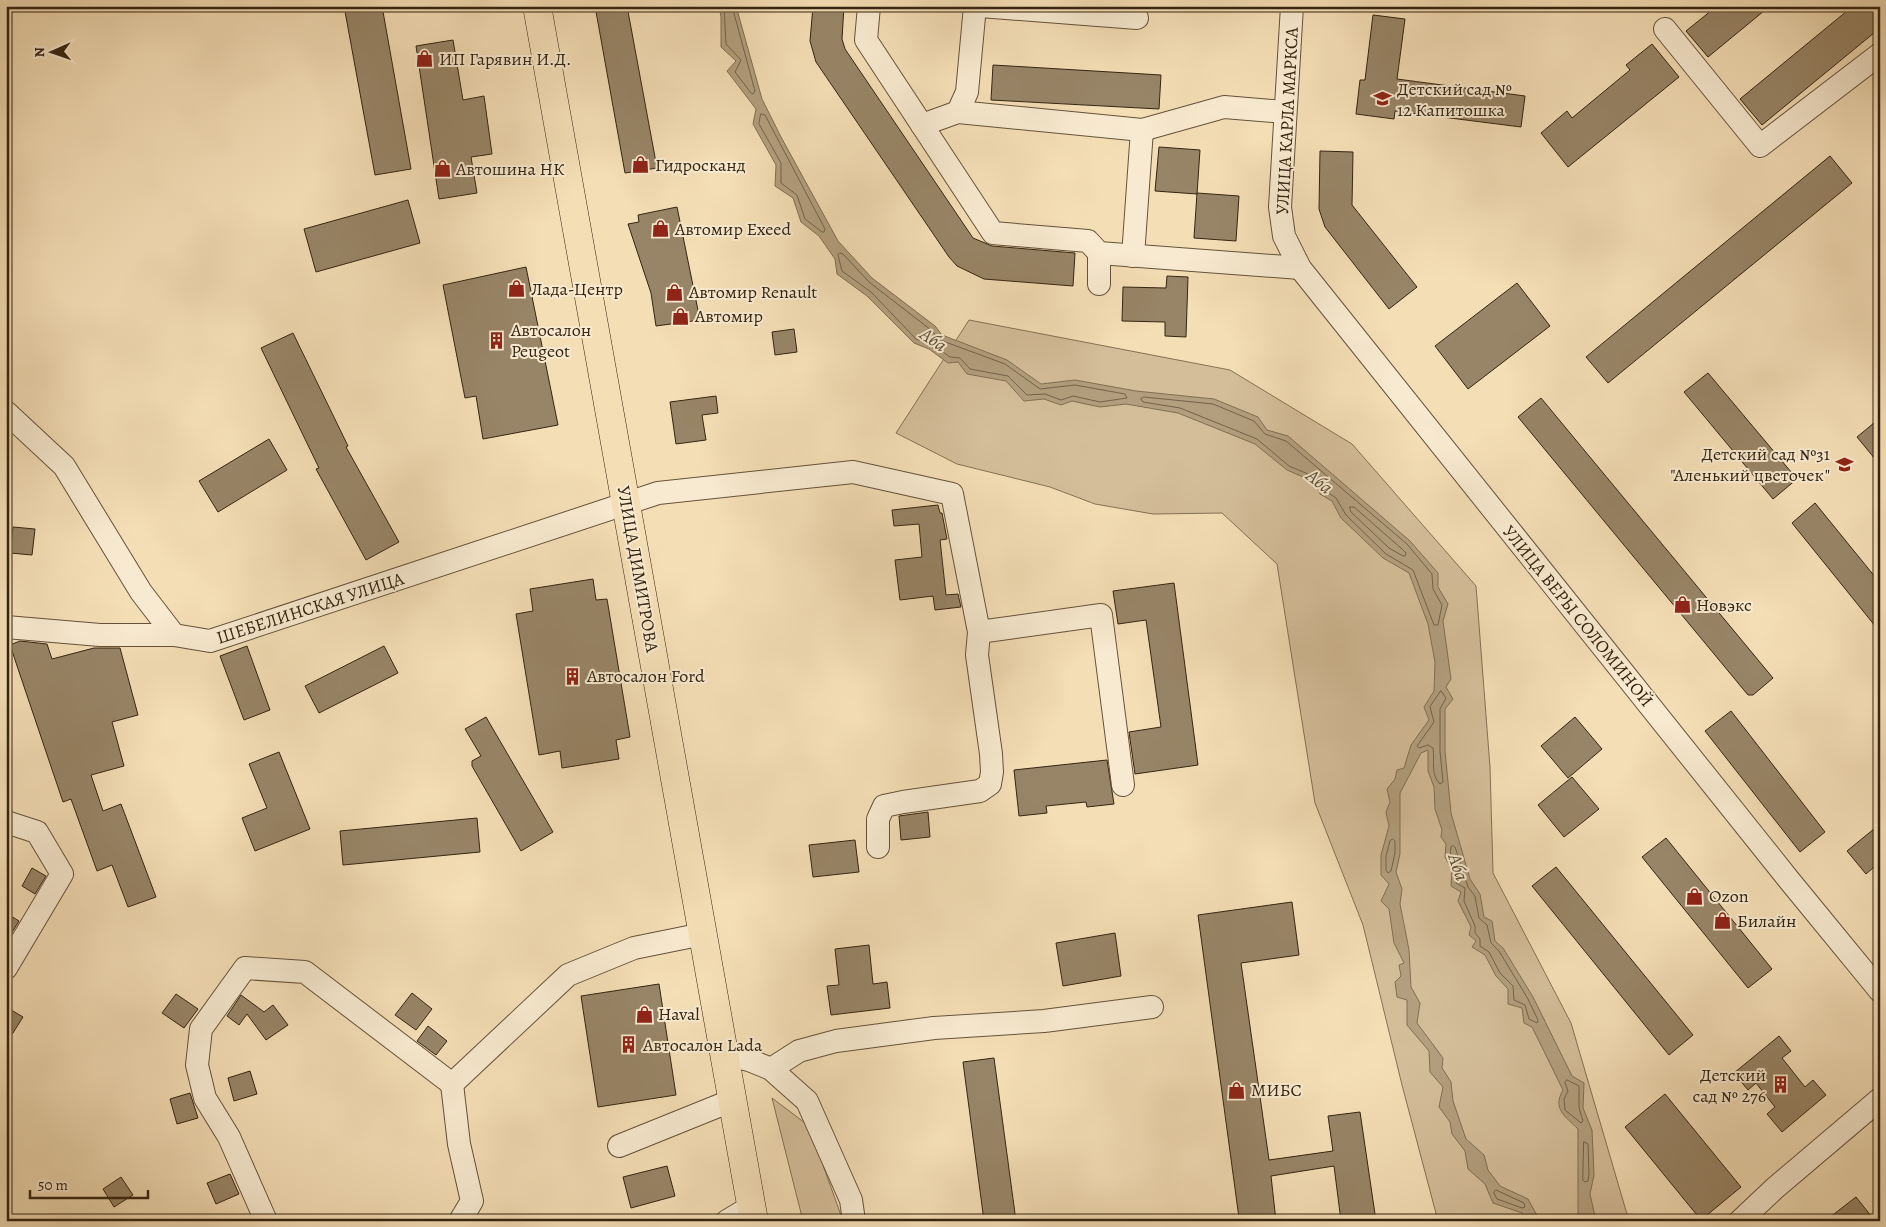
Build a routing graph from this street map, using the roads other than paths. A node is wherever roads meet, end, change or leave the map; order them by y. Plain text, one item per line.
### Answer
1 (536, 6) edge
2 (869, 6) edge
3 (975, 6) edge
4 (980, 6) edge
5 (1292, 6) edge
6 (1137, 18) dead end
7 (1665, 29) dead end
8 (1880, 54) edge
9 (958, 112) junction
10 (1285, 112) junction
11 (922, 125) junction
12 (1142, 130) junction
13 (1284, 236) joint
14 (1099, 253) junction
15 (1133, 256) junction
16 (1300, 268) junction
17 (1099, 284) dead end
18 (6, 412) edge
19 (626, 504) junction
20 (6, 627) edge
21 (979, 632) junction
22 (174, 635) junction
23 (1123, 785) dead end
24 (6, 822) edge
25 (878, 847) dead end
26 (703, 934) junction
27 (6, 968) edge
28 (1880, 990) edge
29 (1152, 1007) dead end
30 (725, 1054) junction
31 (771, 1069) junction
32 (452, 1084) junction
33 (1880, 1099) edge
34 (733, 1100) junction
35 (620, 1146) dead end
36 (475, 1211) edge
37 (753, 1213) edge
38 (266, 1221) edge
39 (460, 1221) edge
40 (727, 1221) edge
41 (854, 1221) edge
42 (1740, 1221) edge

1 - 19 main road, УЛИЦА ДИМИТРОВА
2 - 11 street
3 - 9 street
4 - 6 street
5 - 10 street, УЛИЦА КАРЛА МАРКСА
7 - 8 street
9 - 11 street
9 - 12 street
10 - 12 street
10 - 13 street, УЛИЦА КАРЛА МАРКСА
11 - 14 street
12 - 15 street
13 - 16 street, УЛИЦА ВЕРЫ СОЛОМИНОЙ
14 - 15 street
14 - 17 street
15 - 16 street
16 - 28 street, УЛИЦА ВЕРЫ СОЛОМИНОЙ
18 - 22 street
19 - 21 street, ШЕБЕЛИНСКАЯ УЛИЦА
19 - 22 street, ШЕБЕЛИНСКАЯ УЛИЦА
19 - 26 main road, УЛИЦА ДИМИТРОВА
20 - 22 street, ШЕБЕЛИНСКАЯ УЛИЦА
21 - 23 street
21 - 25 street
24 - 27 street
26 - 30 main road, УЛИЦА ДИМИТРОВА
26 - 32 street
29 - 31 street
30 - 31 street
30 - 34 main road, УЛИЦА ДИМИТРОВА
31 - 41 street
32 - 36 street
32 - 38 street
33 - 42 street
34 - 35 street
34 - 37 main road, УЛИЦА ДИМИТРОВА
36 - 39 street
37 - 40 street

